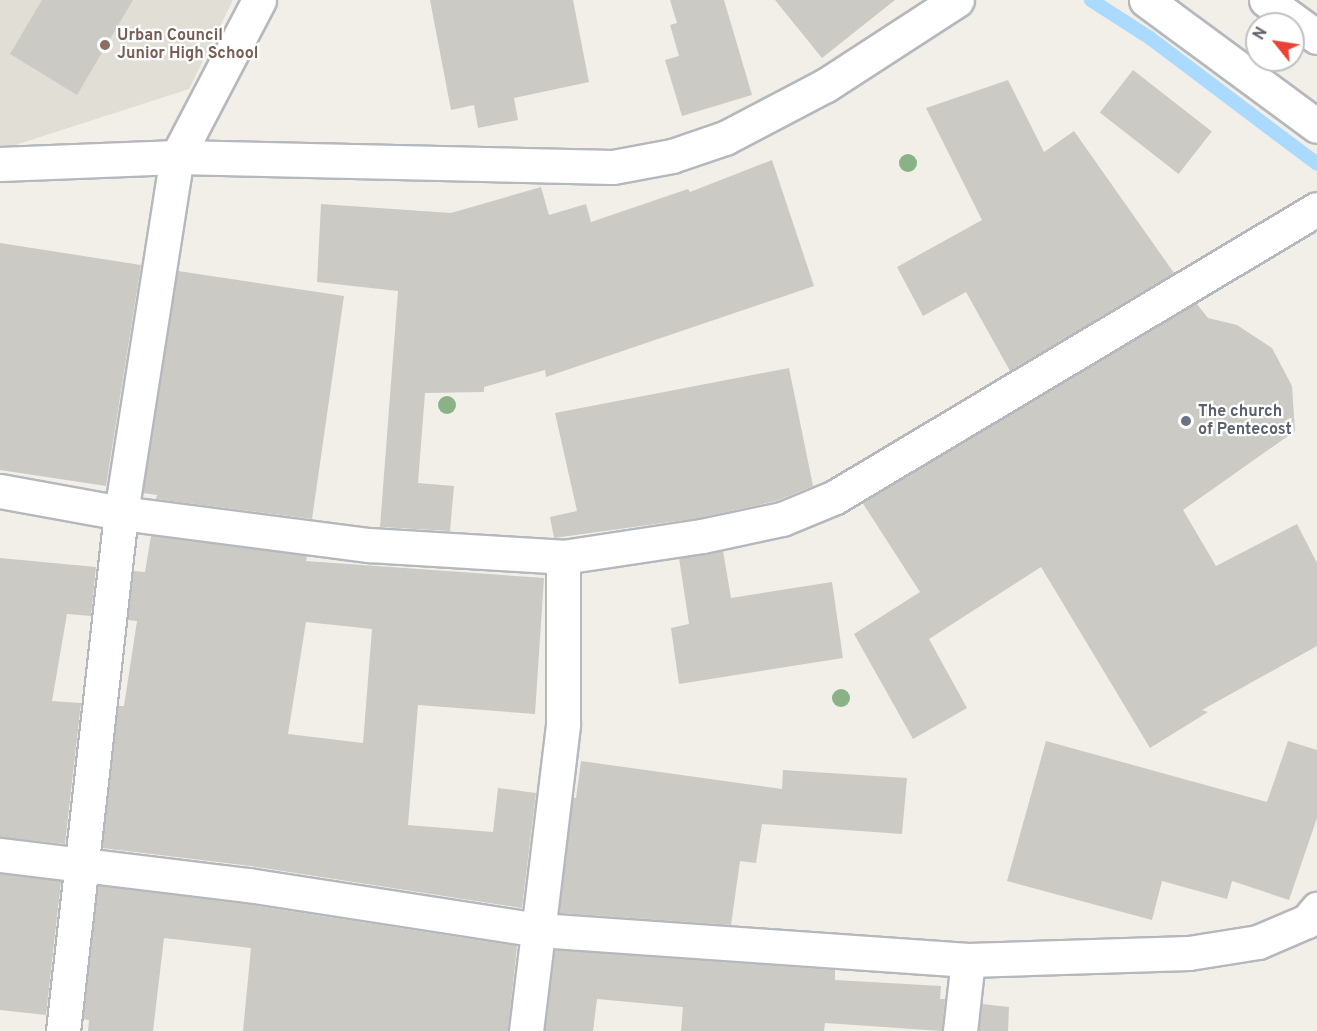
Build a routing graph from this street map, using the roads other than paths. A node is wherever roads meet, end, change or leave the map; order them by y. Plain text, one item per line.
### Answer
1 (259, 0) edge
2 (957, 0) edge
3 (1146, 0) edge
4 (1266, 0) edge
5 (1317, 37) edge
6 (1317, 126) edge
7 (177, 157) junction
8 (0, 164) edge
9 (1317, 209) edge
10 (0, 491) edge
11 (121, 513) junction
12 (563, 557) junction
13 (0, 855) edge
14 (82, 862) junction
15 (1317, 909) edge
16 (539, 930) junction
17 (968, 960) junction
18 (63, 1031) edge
19 (526, 1031) edge
20 (960, 1031) edge

1 - 7 street
2 - 7 street
3 - 6 street
4 - 5 street
7 - 8 street
7 - 11 street
9 - 12 street
10 - 11 street
11 - 12 street
11 - 14 street
12 - 16 street
13 - 14 street
14 - 16 street
14 - 18 street
15 - 17 street
16 - 17 street
16 - 19 street
17 - 20 street

